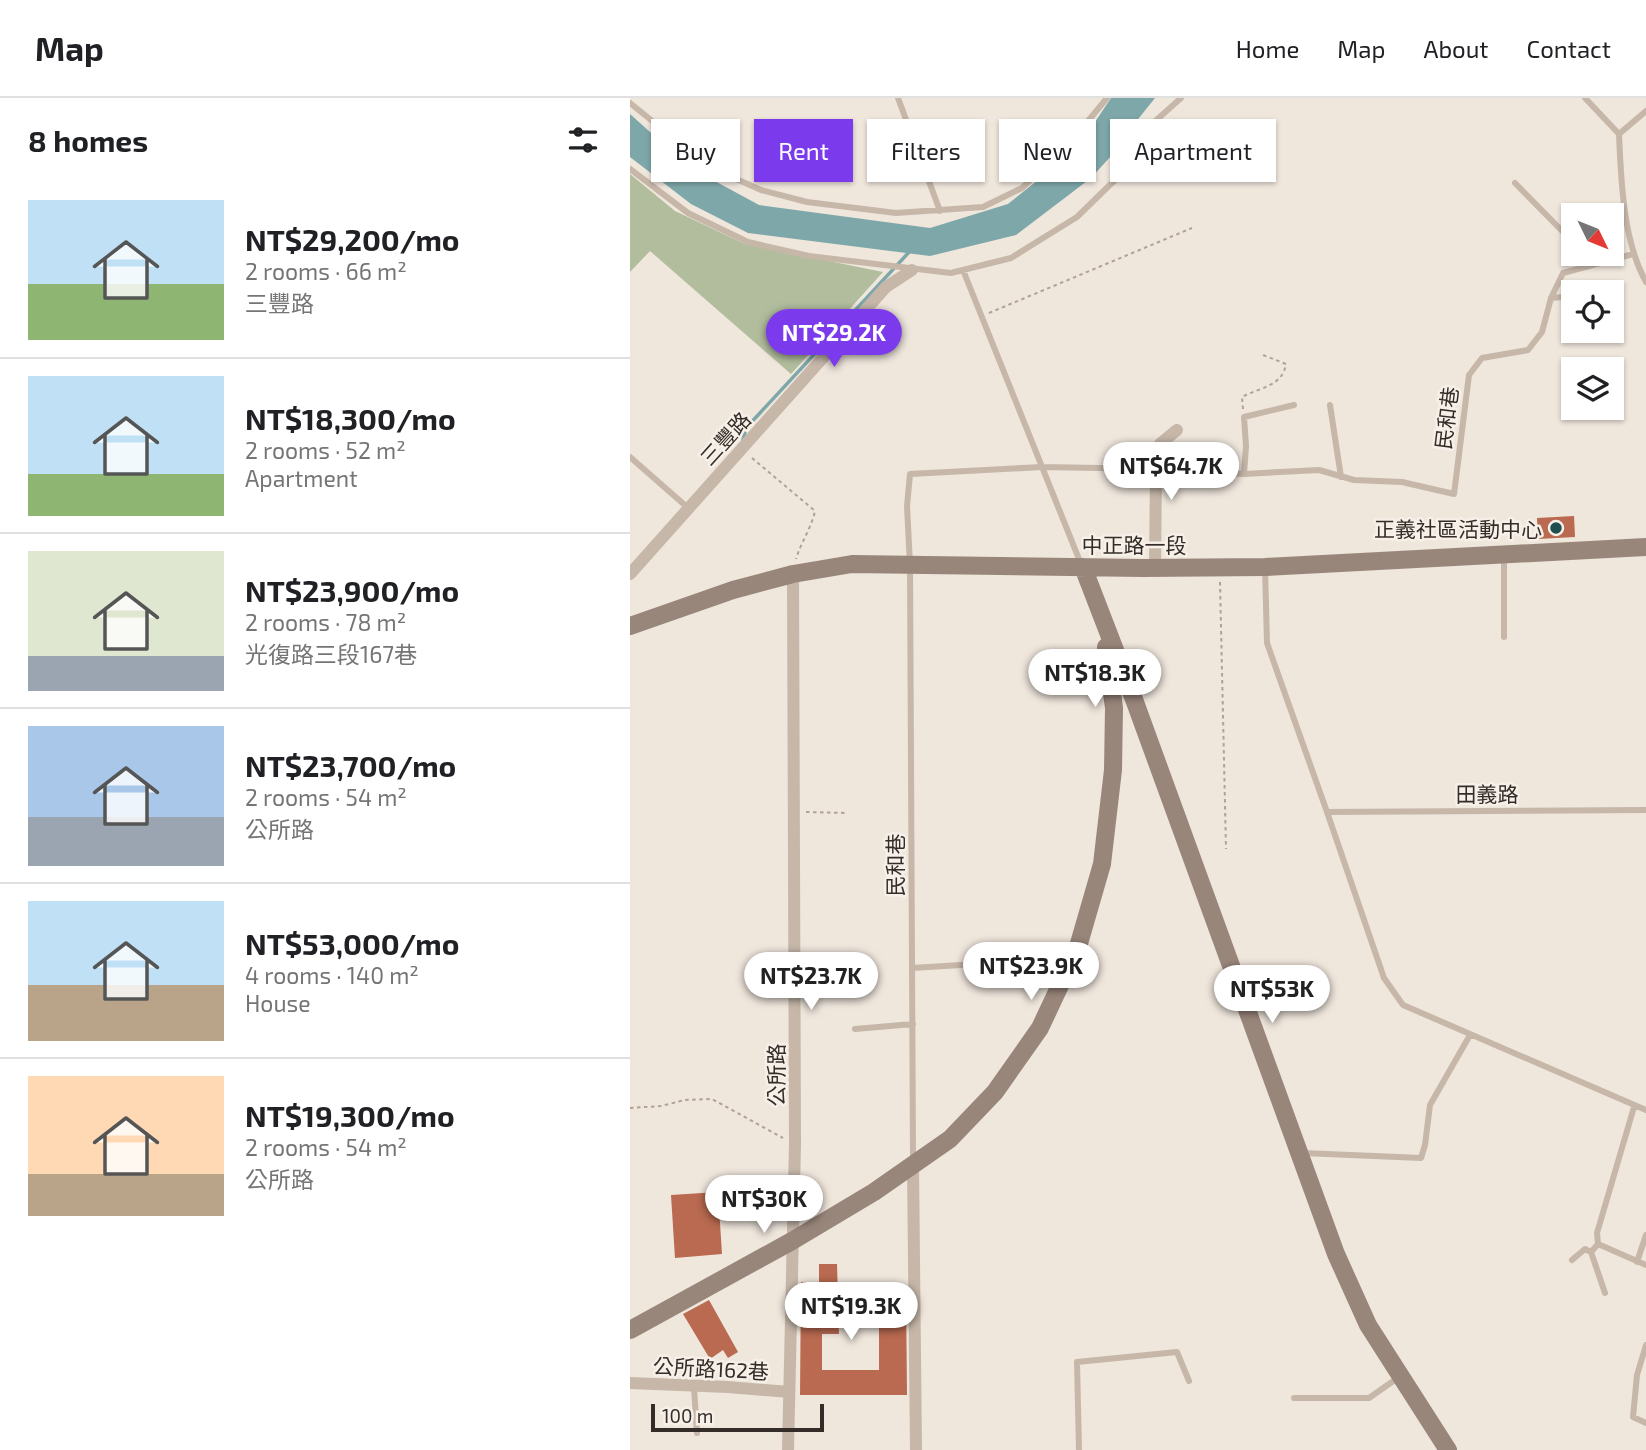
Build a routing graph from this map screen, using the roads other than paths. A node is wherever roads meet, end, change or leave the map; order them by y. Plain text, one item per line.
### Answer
1 (898, 98) edge
2 (1107, 98) edge
3 (1181, 98) edge
4 (1585, 98) edge
5 (630, 103) edge
6 (1646, 111) edge
7 (1619, 134) junction
8 (630, 169) edge
9 (1514, 183) dead end
10 (940, 211) junction
11 (1561, 230) edge
12 (1633, 254) junction
13 (1624, 256) edge
14 (1588, 266) edge
15 (906, 269) junction
16 (963, 270) junction
17 (1646, 282) edge
18 (1561, 297) edge
19 (1551, 298) junction
20 (1294, 405) dead end
21 (1330, 405) dead end
22 (1177, 430) dead end
23 (630, 457) edge
24 (1042, 467) junction
25 (1156, 469) junction
26 (1244, 474) junction
27 (1341, 477) junction
28 (687, 507) junction
29 (1646, 547) edge
30 (1504, 554) junction
31 (910, 565) junction
32 (1265, 566) junction
33 (1083, 567) junction
34 (1155, 568) junction
35 (630, 574) edge
36 (793, 574) junction
37 (1097, 601) junction
38 (630, 626) edge
39 (1504, 637) dead end
40 (1135, 702) junction
41 (1114, 708) junction
42 (1646, 810) edge
43 (1328, 812) junction
44 (977, 964) dead end
45 (912, 968) junction
46 (912, 1024) junction
47 (855, 1029) dead end
48 (1469, 1035) junction
49 (1634, 1107) junction
50 (1646, 1110) edge
51 (1298, 1152) junction
52 (913, 1165) junction
53 (1646, 1235) edge
54 (792, 1241) junction
55 (1598, 1244) junction
56 (1591, 1252) junction
57 (1572, 1260) dead end
58 (1637, 1262) junction
59 (1646, 1265) edge
60 (1605, 1293) dead end
61 (630, 1330) edge
62 (1646, 1345) edge
63 (1401, 1376) junction
64 (1189, 1381) dead end
65 (630, 1383) edge
66 (694, 1387) junction
67 (789, 1392) junction
68 (1294, 1398) dead end
69 (1646, 1423) edge
70 (697, 1433) dead end
71 (788, 1450) edge
72 (916, 1450) edge
73 (1079, 1450) edge
74 (1448, 1450) edge

1 - 10 lane
2 - 10 lane
3 - 16 lane
4 - 7 lane
5 - 10 lane
6 - 7 lane
7 - 12 lane
8 - 15 lane
9 - 11 lane
12 - 13 lane, 民和巷
12 - 17 lane
14 - 19 lane, 民和巷
15 - 16 lane
15 - 28 street, 三豐路
16 - 24 lane
18 - 19 lane
19 - 27 lane, 民和巷
20 - 26 lane
21 - 27 lane
22 - 25 street
23 - 28 lane
24 - 25 lane, 民和巷
24 - 31 lane, 民和巷
24 - 33 lane
25 - 26 lane, 民和巷
25 - 34 street
26 - 27 lane, 民和巷
28 - 35 street, 三豐路
29 - 30 street, 中正路一段
30 - 32 street, 中正路一段
30 - 39 lane
31 - 33 street, 中正路一段
31 - 36 street, 中正路一段
31 - 45 lane, 民和巷
32 - 34 street, 中正路一段
32 - 43 lane
33 - 34 street, 中正路一段
33 - 37 street
36 - 38 street, 中正路一段
36 - 54 street, 公所路
37 - 40 street
37 - 41 street
40 - 41 street
40 - 51 street
41 - 52 street
42 - 43 lane, 田義路
43 - 48 lane
44 - 45 lane
45 - 46 lane, 民和巷
46 - 47 lane
46 - 52 lane, 民和巷
48 - 49 lane
48 - 51 lane
49 - 50 lane
49 - 55 lane
51 - 63 street
52 - 54 street
52 - 72 street
53 - 58 lane
54 - 61 street
54 - 67 street, 公所路
55 - 56 lane
55 - 58 lane
56 - 57 lane
56 - 60 lane
58 - 59 lane
62 - 69 lane
63 - 68 lane
63 - 74 street
64 - 73 lane
65 - 66 street, 公所路162巷
66 - 67 street, 公所路162巷
66 - 70 lane
67 - 71 street, 公所路

